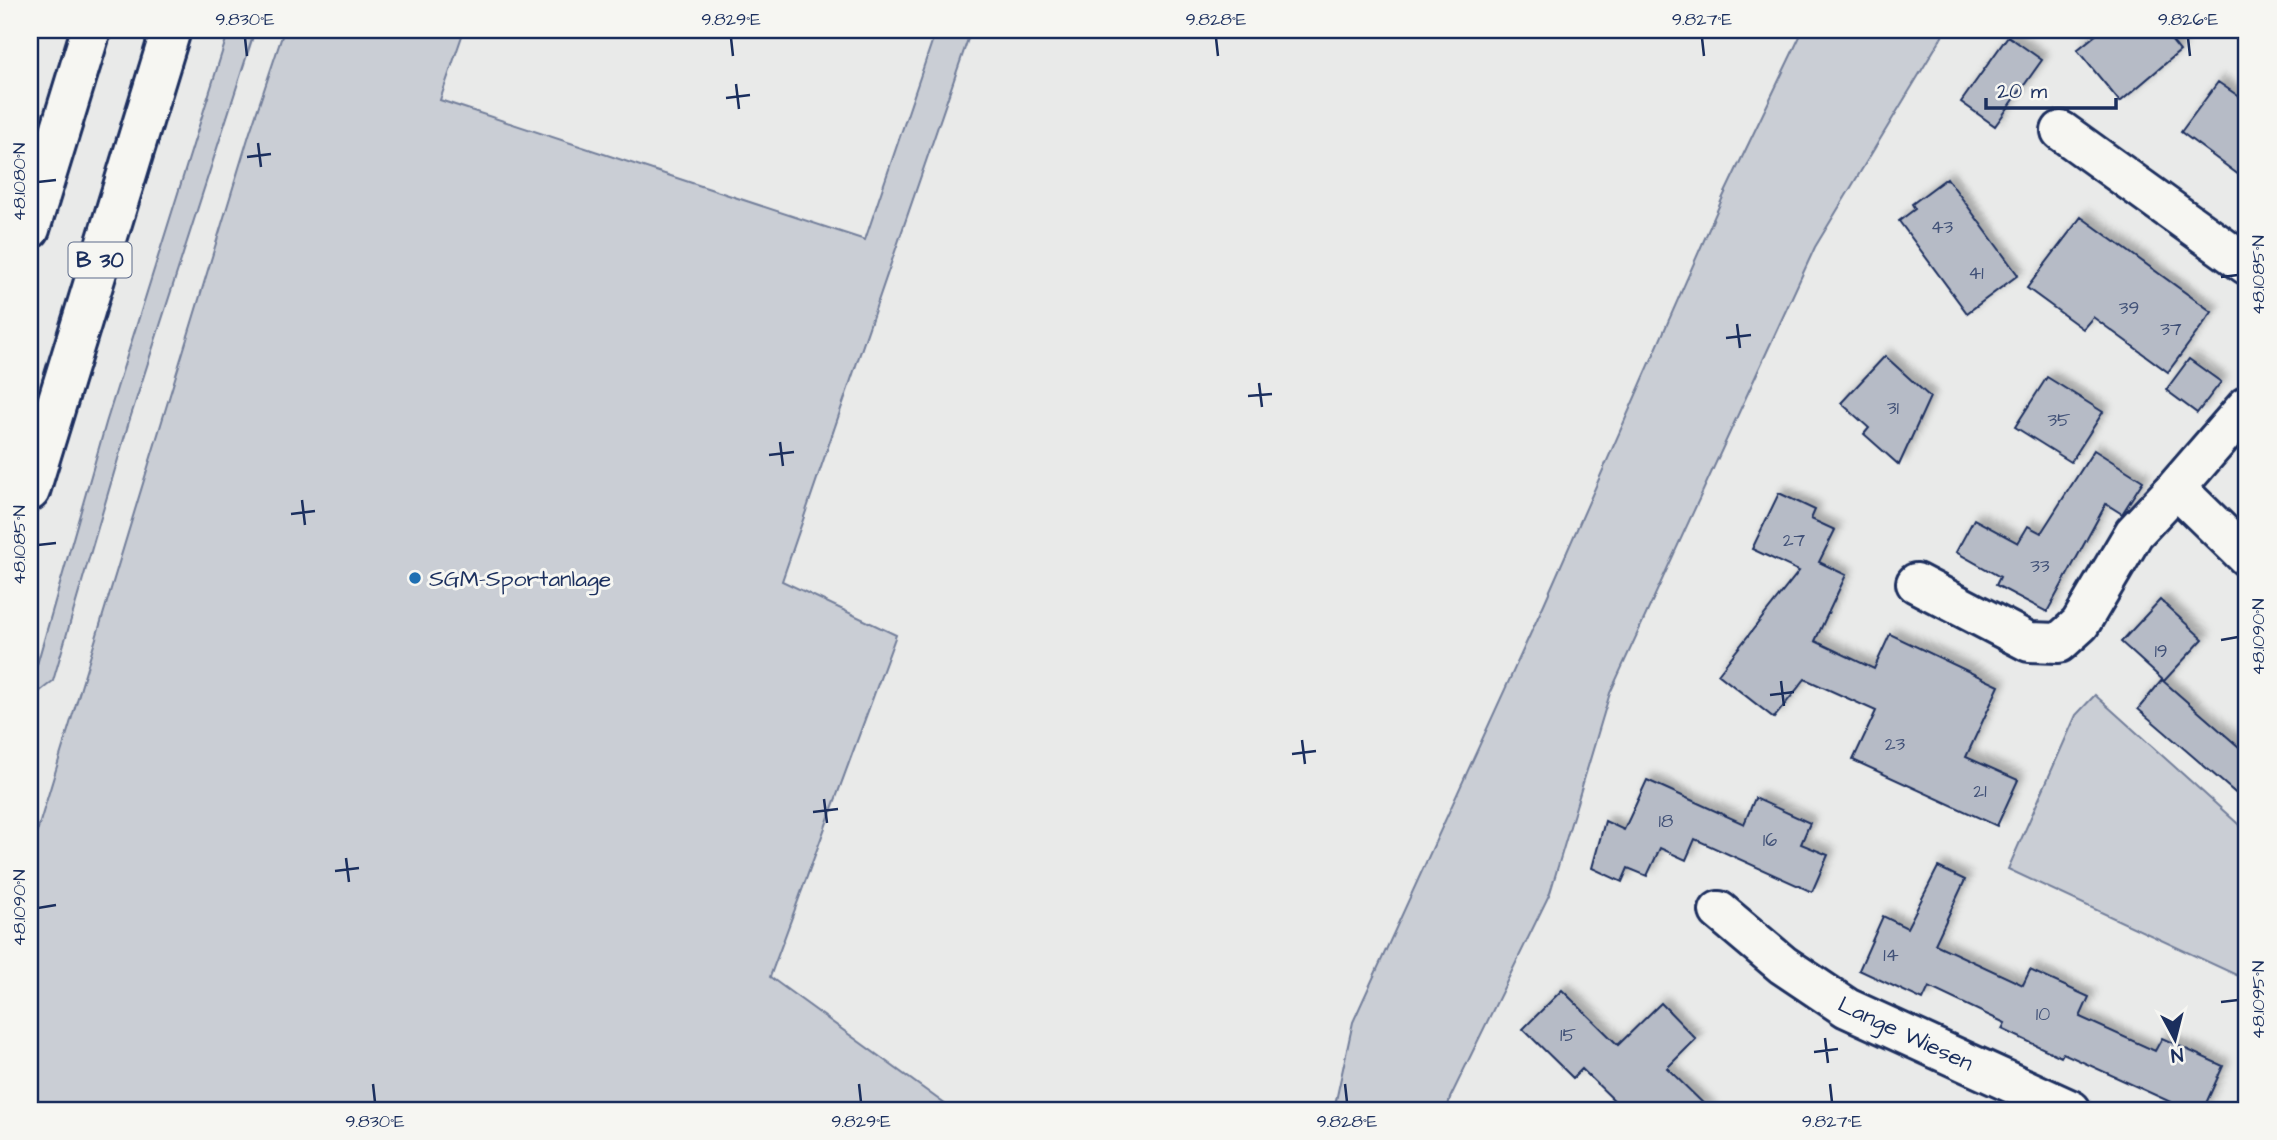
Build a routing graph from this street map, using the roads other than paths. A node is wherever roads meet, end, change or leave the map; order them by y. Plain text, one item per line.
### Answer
1 (92, 30) edge
2 (171, 30) edge
3 (2062, 131) dead end
4 (30, 229) edge
5 (2247, 265) edge
6 (2247, 406) edge
7 (2176, 488) junction
8 (30, 491) edge
9 (2247, 557) edge
10 (1916, 583) dead end
11 (1719, 911) dead end
12 (2071, 1110) edge

1 - 4 main road
2 - 8 main road, B 30
3 - 5 main road
6 - 7 main road
7 - 9 main road
7 - 10 main road
11 - 12 main road, Lange Wiesen

